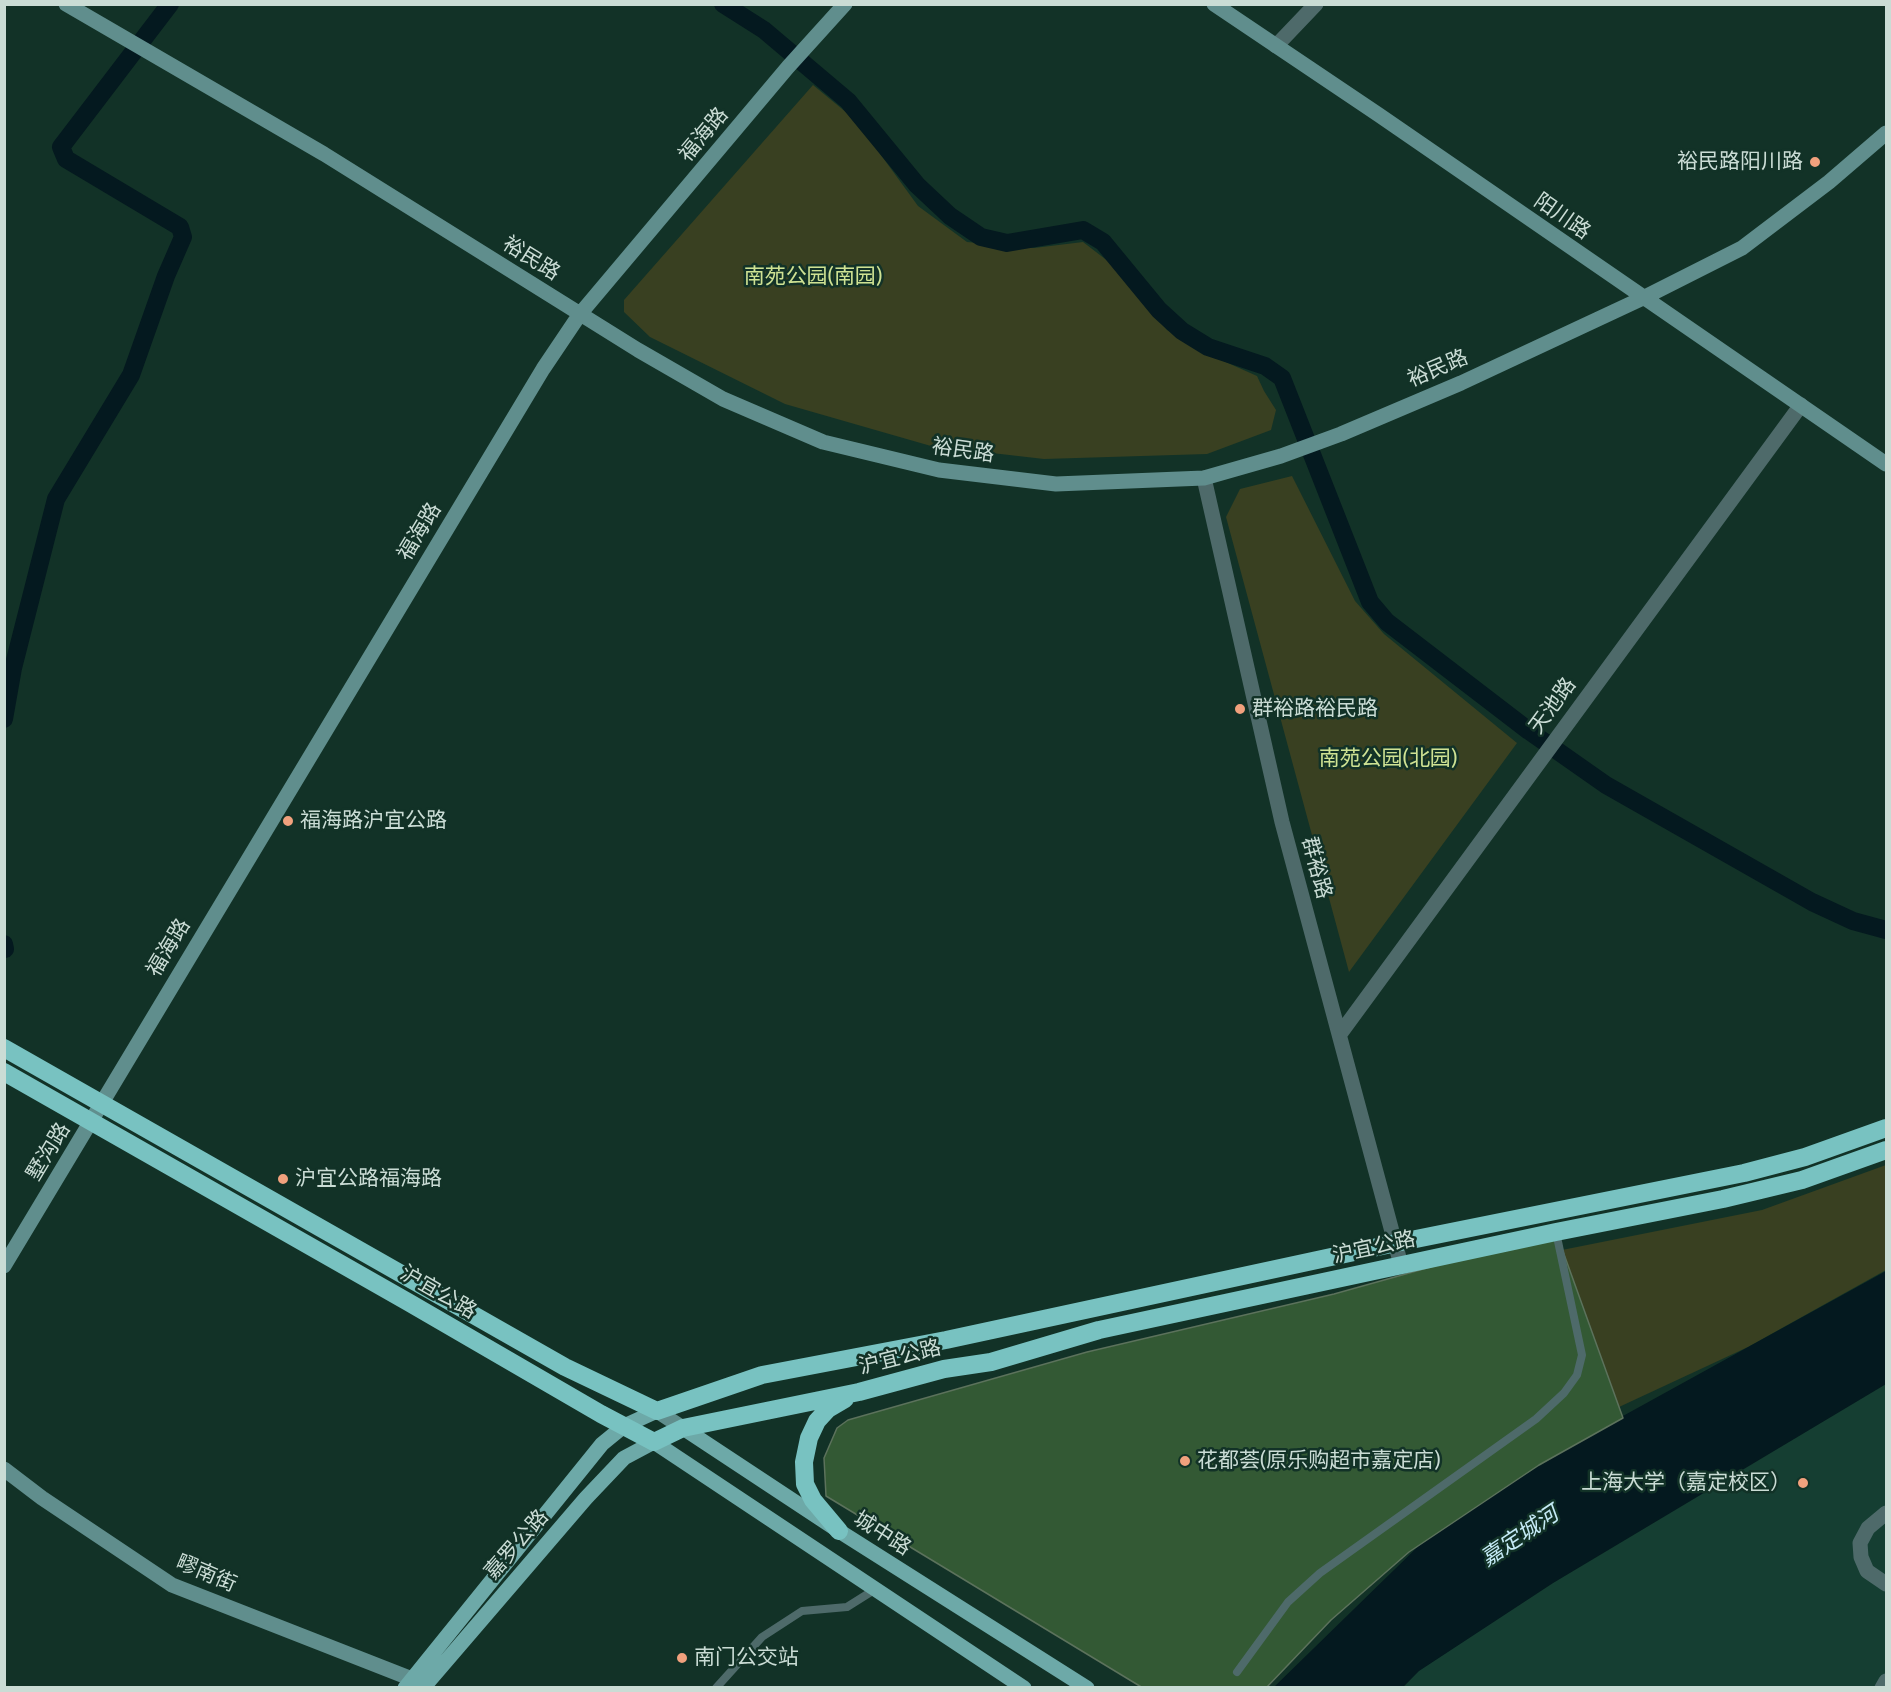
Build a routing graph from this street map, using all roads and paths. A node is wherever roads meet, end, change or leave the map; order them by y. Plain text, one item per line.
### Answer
1 (66, 4) edge
2 (845, 4) edge
3 (1214, 4) edge
4 (1316, 4) edge
5 (1276, 46) junction
6 (1887, 133) edge
7 (1643, 298) junction
8 (580, 314) junction
9 (1801, 405) junction
10 (1887, 464) edge
11 (1204, 478) junction
12 (1340, 1034) junction
13 (4, 1048) edge
14 (4, 1072) edge
15 (101, 1104) junction
16 (91, 1123) junction
17 (1887, 1128) edge
18 (1887, 1150) edge
19 (1556, 1232) junction
20 (1396, 1243) junction
21 (1401, 1265) junction
22 (4, 1266) edge
23 (859, 1392) junction
24 (657, 1412) junction
25 (624, 1426) junction
26 (683, 1428) junction
27 (654, 1442) junction
28 (4, 1469) edge
29 (1887, 1513) edge
30 (839, 1532) junction
31 (1887, 1584) edge
32 (874, 1590) junction
33 (1237, 1672) dead end
34 (1887, 1682) edge
35 (418, 1686) edge
36 (716, 1688) edge
37 (1024, 1688) edge
38 (1087, 1688) edge
39 (1882, 1688) edge

1 - 8 street, 裕民路
2 - 8 street, 福海路
3 - 5 street, 阳川路
4 - 5 street
5 - 7 street, 阳川路
6 - 7 street, 裕民路
7 - 9 street, 阳川路
7 - 11 street, 裕民路
8 - 11 street, 裕民路
8 - 15 street, 福海路
9 - 10 street, 阳川路
9 - 12 street, 天池路
11 - 12 street, 群裕路
12 - 20 street, 群裕路
13 - 15 highway, 沪宜公路
14 - 16 highway, 沪宜公路
15 - 16 street, 福海路
15 - 24 highway, 沪宜公路
16 - 22 street, 墅沟路
16 - 25 highway, 沪宜公路
17 - 20 highway, 沪宜公路
18 - 19 highway, 沪宜公路
19 - 21 highway, 沪宜公路
19 - 33 lane
20 - 21 street, 群裕路
20 - 24 highway, 沪宜公路
21 - 23 highway, 沪宜公路
23 - 26 highway, 沪宜公路
23 - 30 highway
24 - 25 main road
24 - 26 street, 城中路
25 - 27 highway, 沪宜公路
25 - 35 main road
26 - 27 highway, 沪宜公路
26 - 30 main road, 城中路
27 - 32 main road
27 - 35 main road, 嘉罗公路
28 - 35 street, 疁南街
29 - 31 street
30 - 38 main road, 城中路
32 - 36 lane
32 - 37 main road
34 - 39 street

